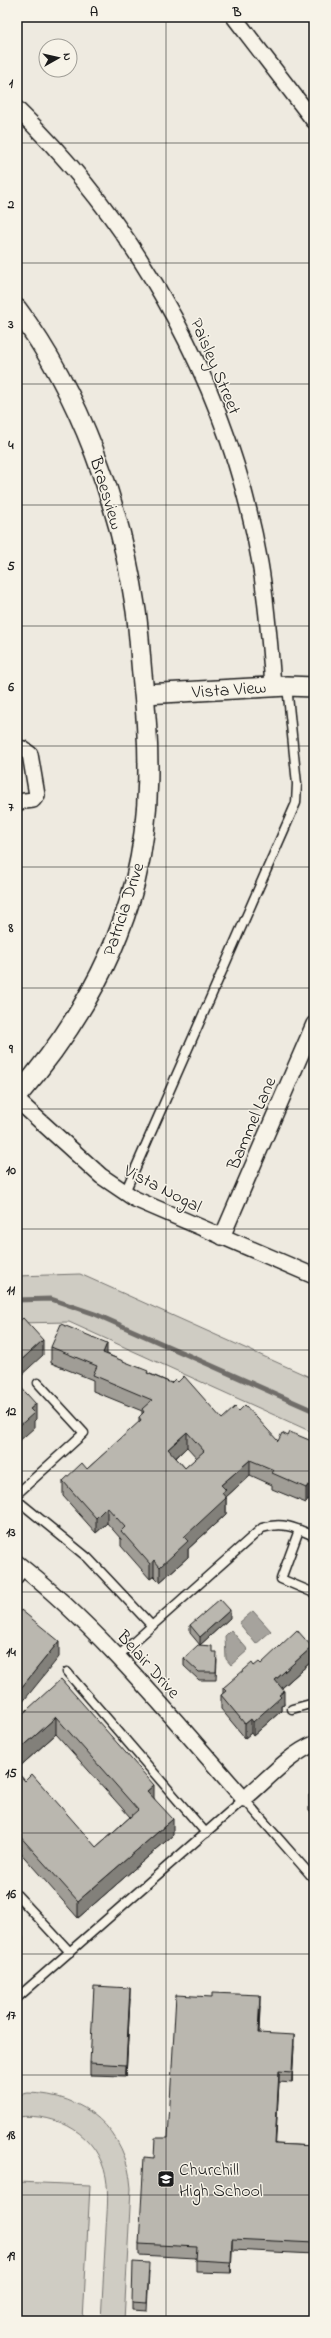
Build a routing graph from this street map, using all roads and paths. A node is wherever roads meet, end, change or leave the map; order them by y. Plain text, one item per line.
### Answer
1 (234, 17) edge
2 (17, 109) edge
3 (314, 121) edge
4 (17, 308) edge
5 (280, 686) junction
6 (314, 687) edge
7 (145, 694) junction
8 (17, 748) edge
9 (17, 802) edge
10 (314, 1024) edge
11 (17, 1096) edge
12 (17, 1100) edge
13 (125, 1192) junction
14 (222, 1237) junction
15 (314, 1276) edge
16 (38, 1383) dead end
17 (17, 1494) edge
18 (17, 1500) edge
19 (299, 1530) junction
20 (314, 1536) edge
21 (20, 1571) edge
22 (314, 1593) edge
23 (152, 1626) junction
24 (118, 1656) junction
25 (67, 1672) dead end
26 (314, 1703) edge
27 (292, 1709) dead end
28 (314, 1744) edge
29 (244, 1800) junction
30 (206, 1833) junction
31 (314, 1879) edge
32 (17, 1895) edge
33 (70, 1952) junction
34 (17, 1998) edge

1 - 3 street
2 - 5 street, Paisley Street
4 - 7 street, Braesview
5 - 6 street, Vista View
5 - 7 street, Vista View
5 - 13 lane
7 - 11 street, Patricia Drive
8 - 9 street
10 - 14 street, Bammel Lane
12 - 13 street, Vista Nogal
13 - 14 street, Vista Nogal
14 - 15 street, Vista Nogal
16 - 17 lane
18 - 23 lane
19 - 20 lane
19 - 22 lane
19 - 23 lane
21 - 24 street, Belair Drive
23 - 24 lane
24 - 29 street, Belair Drive
25 - 30 lane
26 - 27 lane
28 - 29 street
29 - 30 lane
29 - 31 lane
30 - 33 lane
32 - 33 lane
33 - 34 lane

